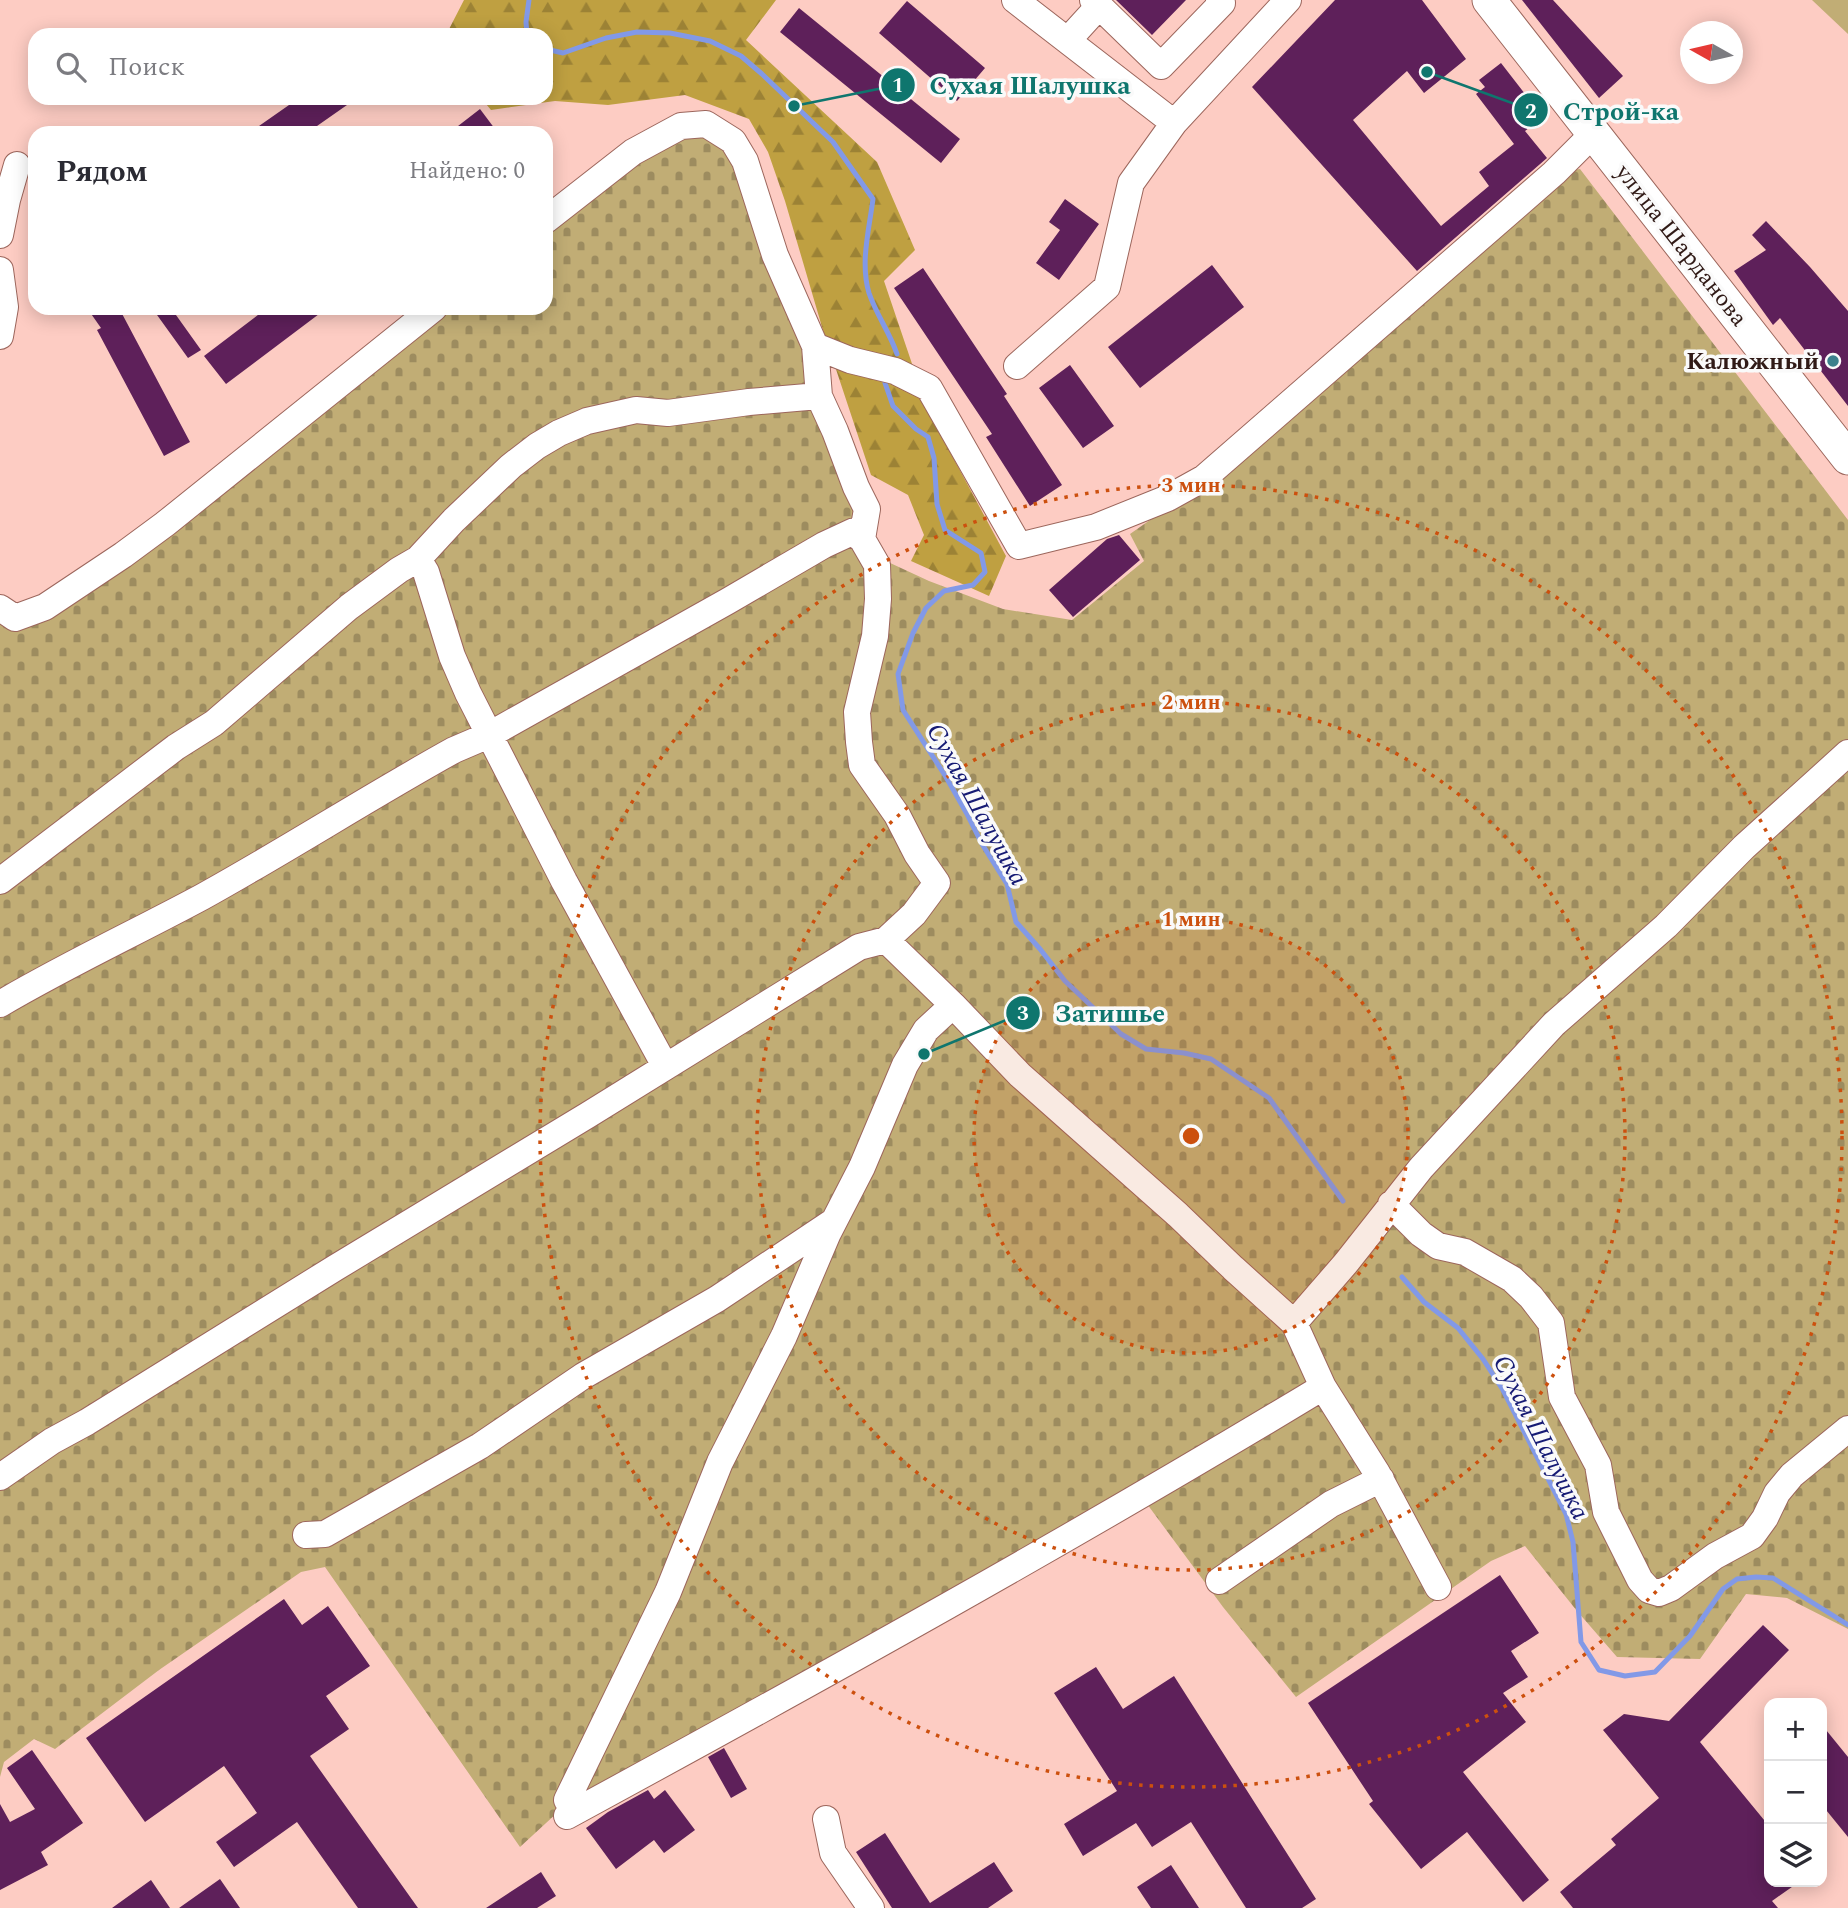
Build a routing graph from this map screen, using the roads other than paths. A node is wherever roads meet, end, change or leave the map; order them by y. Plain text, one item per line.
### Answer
1 (1016, 0) edge
2 (1219, 0) edge
3 (1288, 0) edge
4 (1489, 0) edge
5 (1096, 3) edge
6 (1068, 40) junction
7 (1174, 123) junction
8 (1594, 133) junction
9 (17, 165) dead end
10 (553, 215) edge
11 (0, 235) edge
12 (0, 271) edge
13 (425, 315) edge
14 (0, 336) edge
15 (815, 346) junction
16 (1017, 366) dead end
17 (819, 396) junction
18 (1848, 458) edge
19 (862, 539) junction
20 (418, 559) junction
21 (0, 608) edge
22 (489, 735) junction
23 (1848, 753) edge
24 (0, 881) edge
25 (886, 940) junction
26 (0, 1004) edge
27 (953, 1004) junction
28 (665, 1066) junction
29 (1391, 1204) junction
30 (834, 1221) junction
31 (1294, 1323) junction
32 (1323, 1387) junction
33 (1848, 1429) edge
34 (0, 1477) edge
35 (1381, 1479) junction
36 (306, 1535) dead end
37 (1220, 1581) dead end
38 (1438, 1587) dead end
39 (826, 1819) dead end
40 (871, 1908) edge

1 - 6 street
2 - 5 street
3 - 7 street
4 - 8 main road, улица Шарданова
5 - 6 street
6 - 7 street
7 - 16 street
8 - 15 street
8 - 18 main road, улица Шарданова
9 - 11 street
10 - 15 street
12 - 14 street
13 - 21 street
15 - 17 street
17 - 19 street
17 - 20 street
19 - 22 street
19 - 25 street
20 - 22 street
20 - 24 street
22 - 26 street
22 - 28 street
23 - 29 street
25 - 27 street
25 - 28 street
27 - 30 street
27 - 31 street
28 - 34 street
29 - 31 street
29 - 33 street
30 - 32 street
30 - 36 street
31 - 32 street
32 - 35 street
35 - 37 street
35 - 38 street
39 - 40 street

